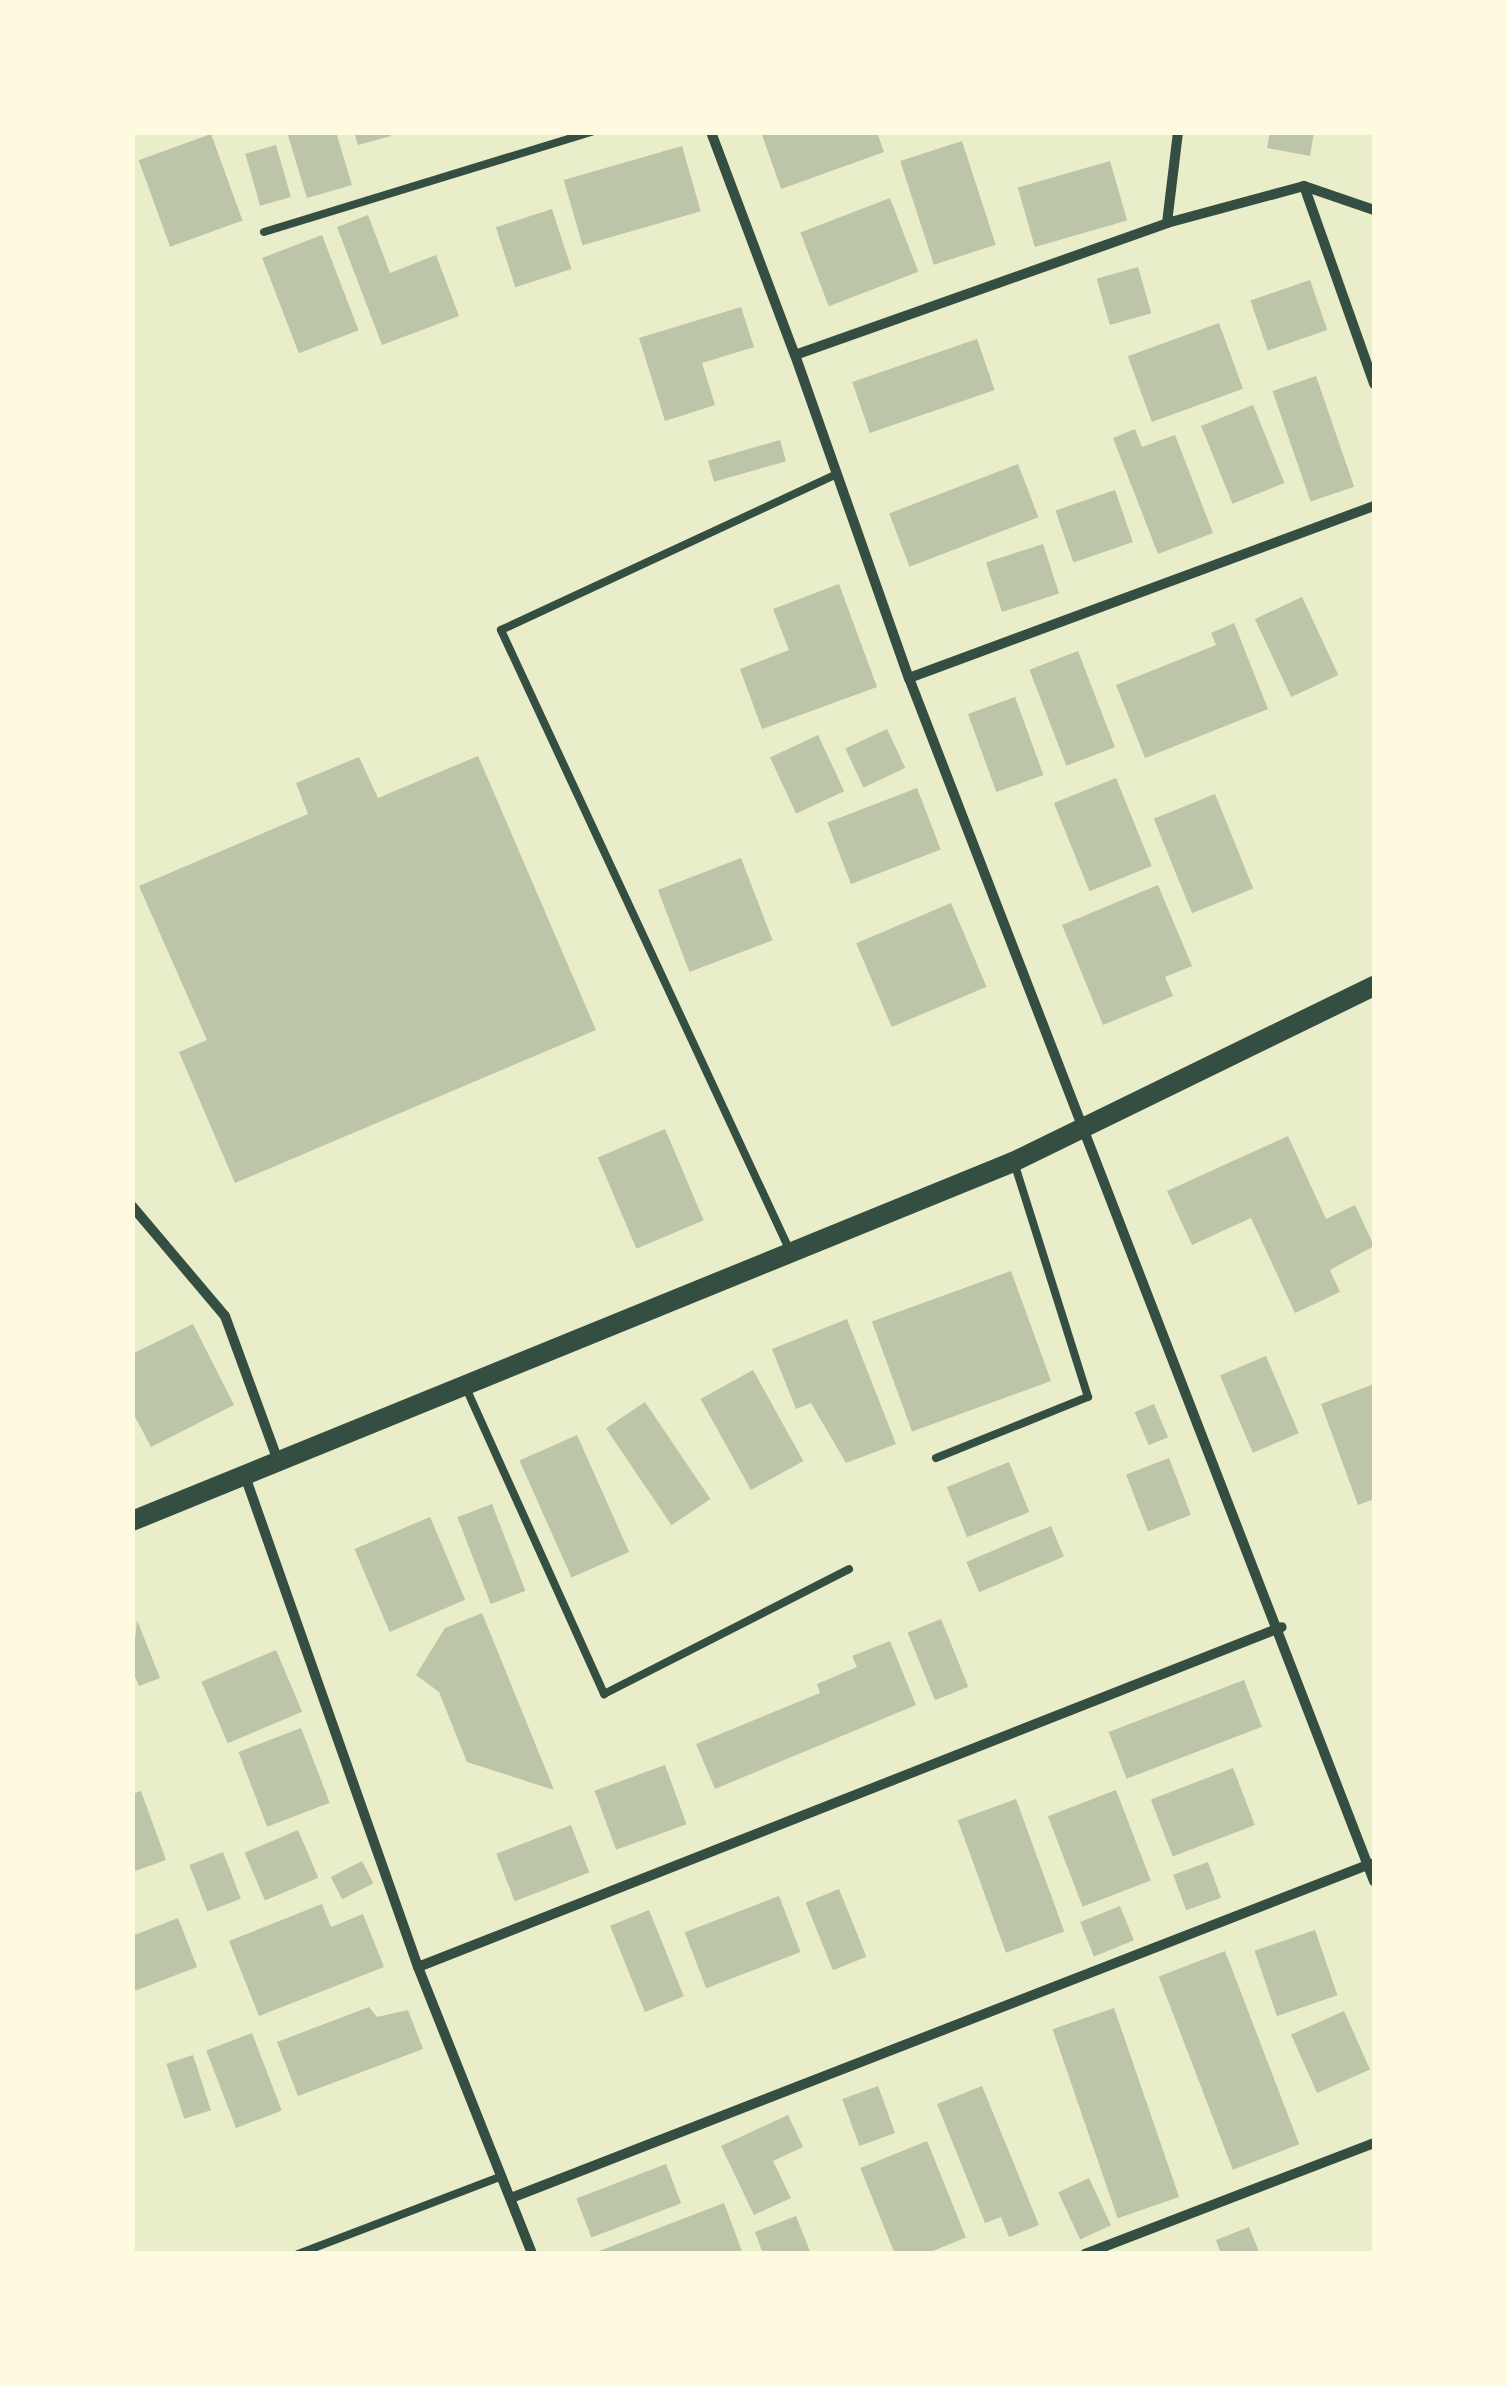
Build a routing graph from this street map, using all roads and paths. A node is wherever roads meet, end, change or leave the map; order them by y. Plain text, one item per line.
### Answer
1 (591, 132) edge
2 (711, 132) edge
3 (1178, 132) edge
4 (1304, 186) junction
5 (1374, 210) edge
6 (1166, 223) junction
7 (264, 232) dead end
8 (795, 356) junction
9 (1374, 384) edge
10 (836, 474) junction
11 (1374, 506) edge
12 (909, 678) junction
13 (1374, 986) edge
14 (1085, 1120) junction
15 (1013, 1162) junction
16 (132, 1206) edge
17 (791, 1254) junction
18 (466, 1388) junction
19 (277, 1458) junction
20 (936, 1458) dead end
21 (245, 1475) junction
22 (132, 1522) edge
23 (849, 1569) dead end
24 (1282, 1627) junction
25 (1370, 1864) junction
26 (1374, 1881) edge
27 (418, 1967) junction
28 (1374, 2143) edge
29 (502, 2176) junction
30 (511, 2198) junction
31 (298, 2254) edge
32 (532, 2254) edge
33 (1084, 2254) edge

1 - 7 lane
2 - 8 street
3 - 6 street
4 - 5 street
4 - 6 street
4 - 9 street
6 - 8 street
8 - 10 street
10 - 12 street
10 - 17 lane
11 - 12 street
12 - 14 street
13 - 14 main road
14 - 15 main road
14 - 24 street
15 - 17 main road
15 - 20 lane
16 - 19 street
17 - 18 main road
18 - 19 main road
18 - 23 lane
19 - 21 main road
21 - 22 main road
21 - 27 street
24 - 25 street
24 - 27 street
25 - 26 street
25 - 30 street
27 - 29 street
28 - 33 street
29 - 30 street
29 - 31 lane
30 - 32 street

